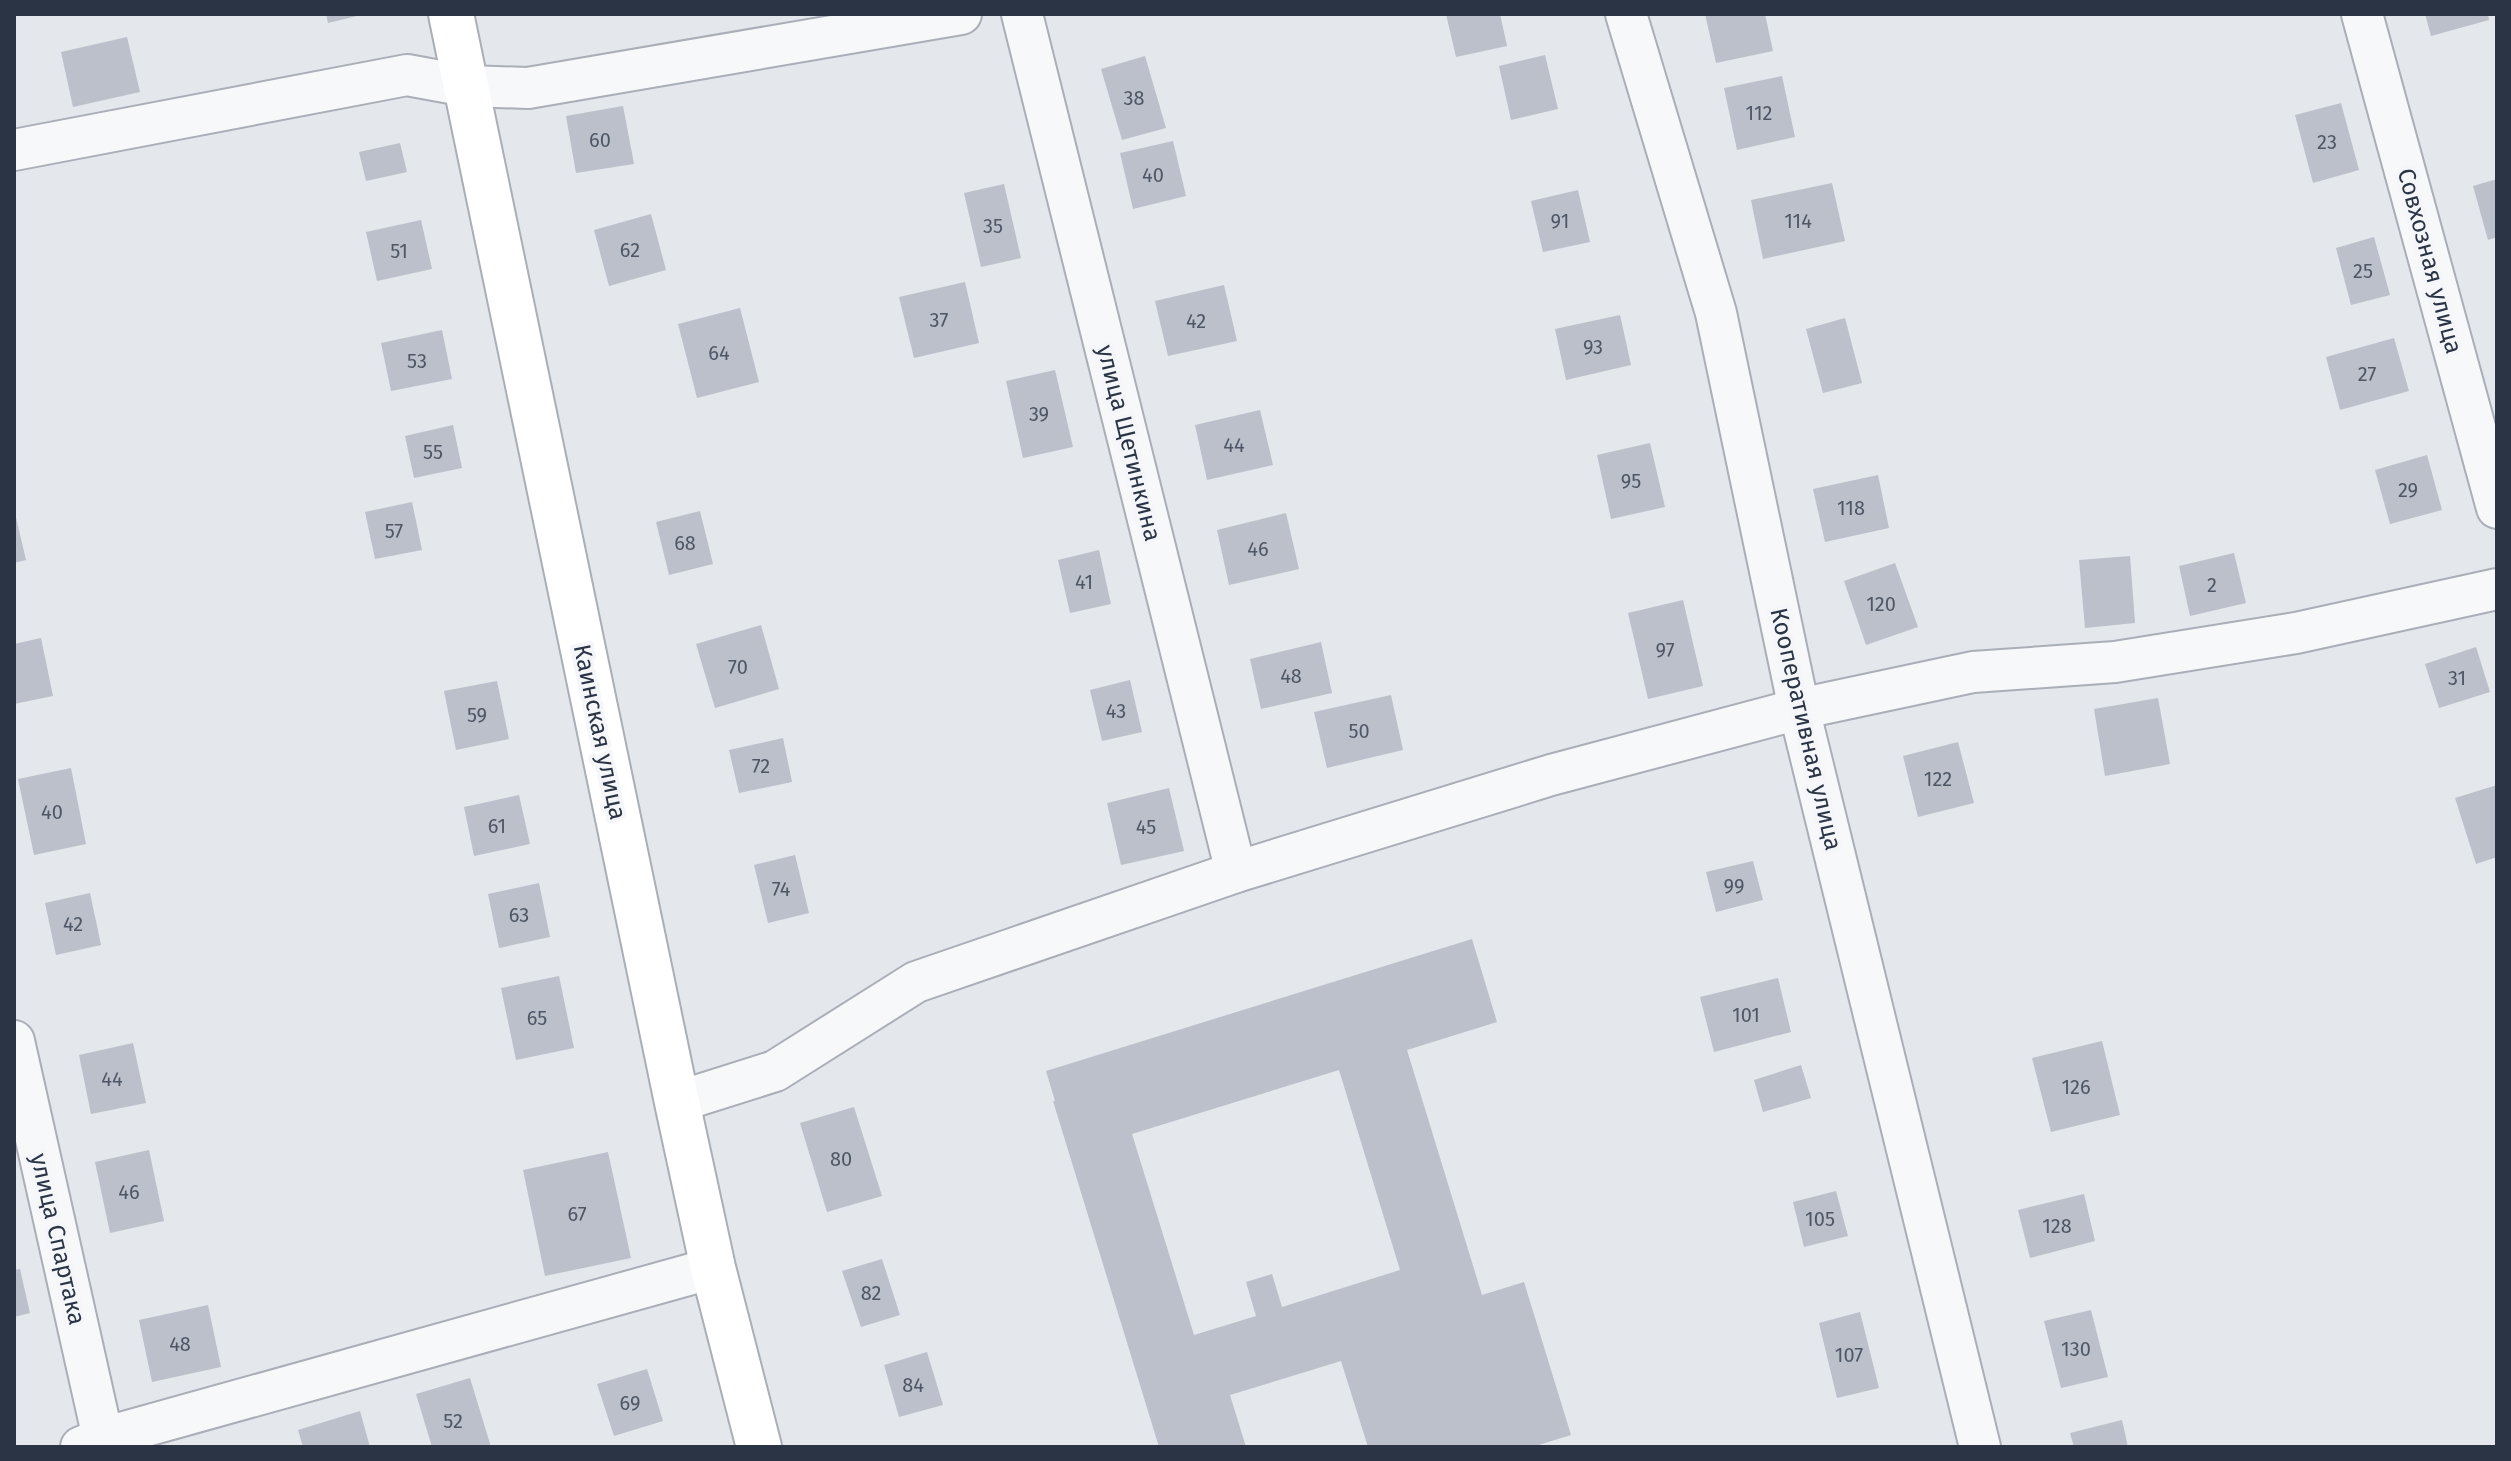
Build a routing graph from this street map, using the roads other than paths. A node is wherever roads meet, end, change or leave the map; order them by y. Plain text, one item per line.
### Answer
1 (451, 14) edge
2 (961, 14) edge
3 (1022, 14) edge
4 (1626, 14) edge
5 (2362, 14) edge
6 (467, 86) junction
7 (14, 150) edge
8 (2497, 508) edge
9 (2497, 589) edge
10 (1799, 709) junction
11 (1236, 872) junction
12 (14, 1041) edge
13 (677, 1102) junction
14 (713, 1268) junction
15 (92, 1442) edge
16 (759, 1447) edge
17 (1980, 1447) edge

1 - 6 main road, Каинская улица
2 - 6 street
3 - 11 street, улица Щетинкина
4 - 10 street, Кооперативная улица
5 - 8 street, Совхозная улица
6 - 7 street
6 - 13 main road, Каинская улица
9 - 10 street
10 - 11 street
10 - 17 street, Кооперативная улица
11 - 13 street
12 - 15 street, улица Спартака
13 - 14 main road, Каинская улица
14 - 15 street
14 - 16 main road, Каинская улица

